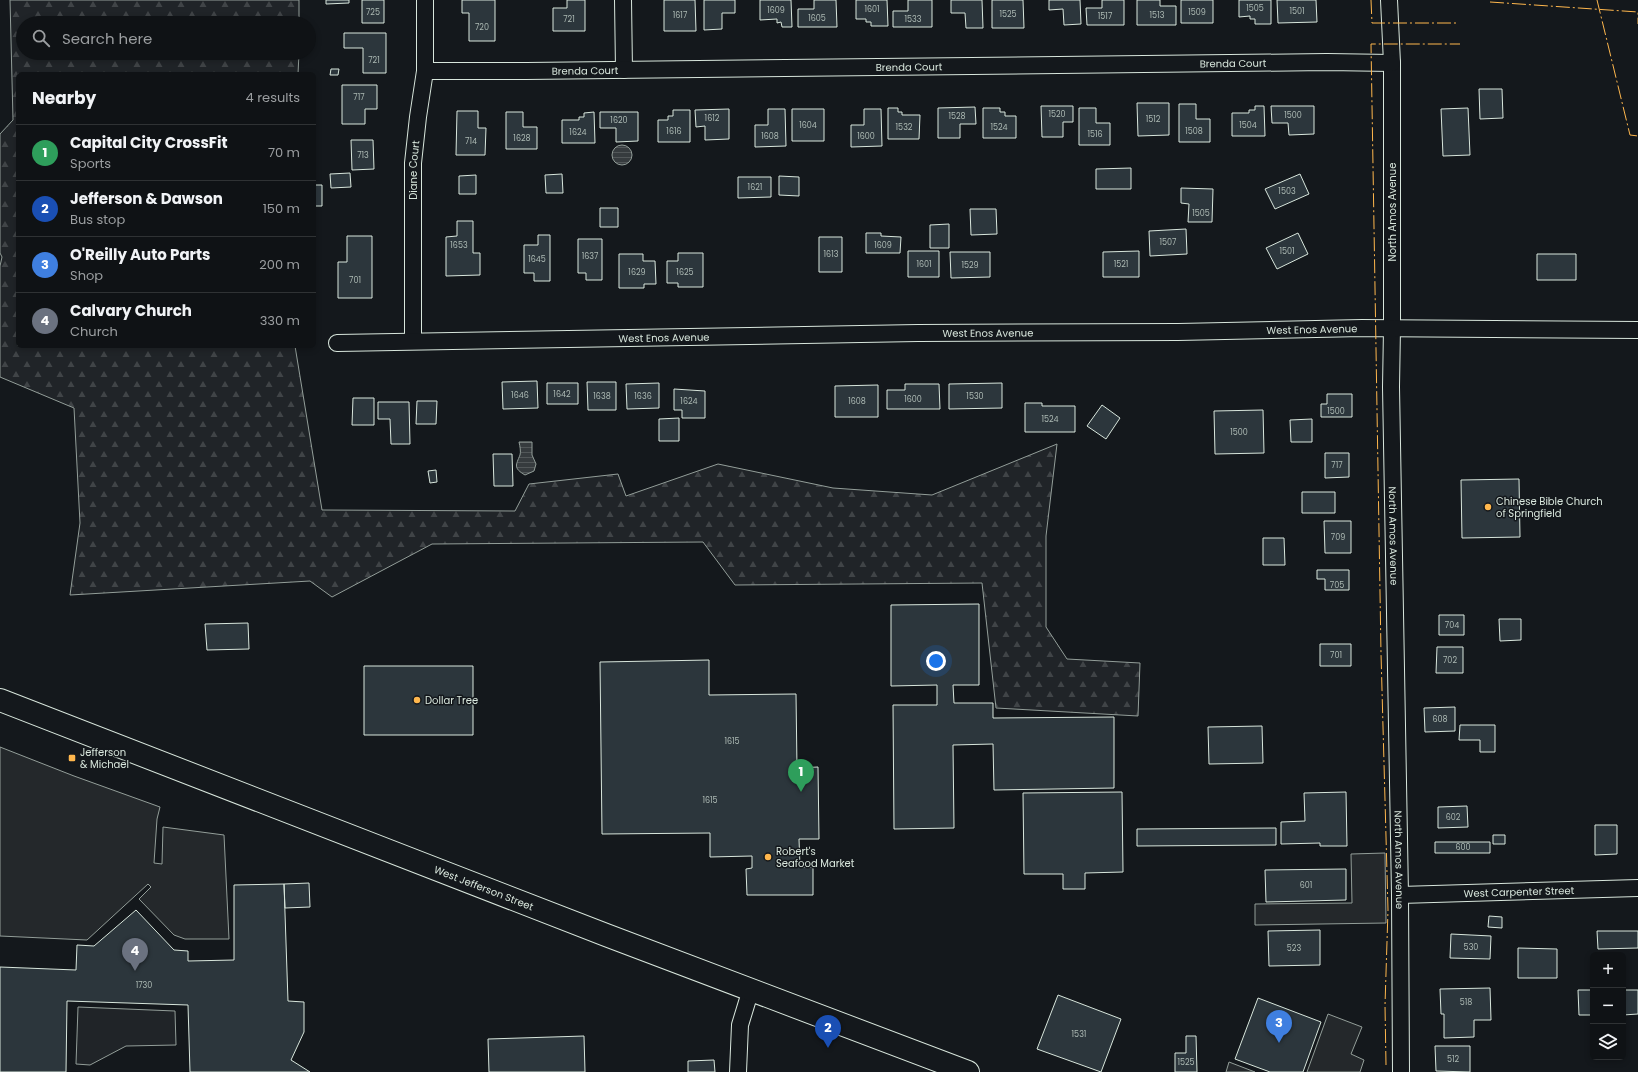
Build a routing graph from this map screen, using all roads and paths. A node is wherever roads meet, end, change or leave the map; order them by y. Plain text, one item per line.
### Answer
1 (425, 0) edge
2 (623, 0) edge
3 (1389, 0) edge
4 (1392, 63) junction
5 (624, 70) junction
6 (425, 71) junction
7 (1392, 328) junction
8 (1638, 330) edge
9 (413, 341) junction
10 (337, 343) dead end
11 (0, 700) edge
12 (1638, 888) edge
13 (1400, 895) junction
14 (751, 989) junction
15 (738, 1072) edge
16 (968, 1072) edge
17 (1401, 1072) edge

1 - 6 street, Diane Court
2 - 5 street
3 - 4 street, North Amos Avenue
4 - 5 street, Brenda Court
4 - 7 street, North Amos Avenue
5 - 6 street, Brenda Court
6 - 9 street, Diane Court
7 - 8 street, West Enos Avenue
7 - 9 street, West Enos Avenue
7 - 13 street, North Amos Avenue
9 - 10 street, West Enos Avenue
11 - 14 main road, West Jefferson Street
12 - 13 street, West Carpenter Street
13 - 17 street, North Amos Avenue
14 - 15 street
14 - 16 main road, West Jefferson Street

